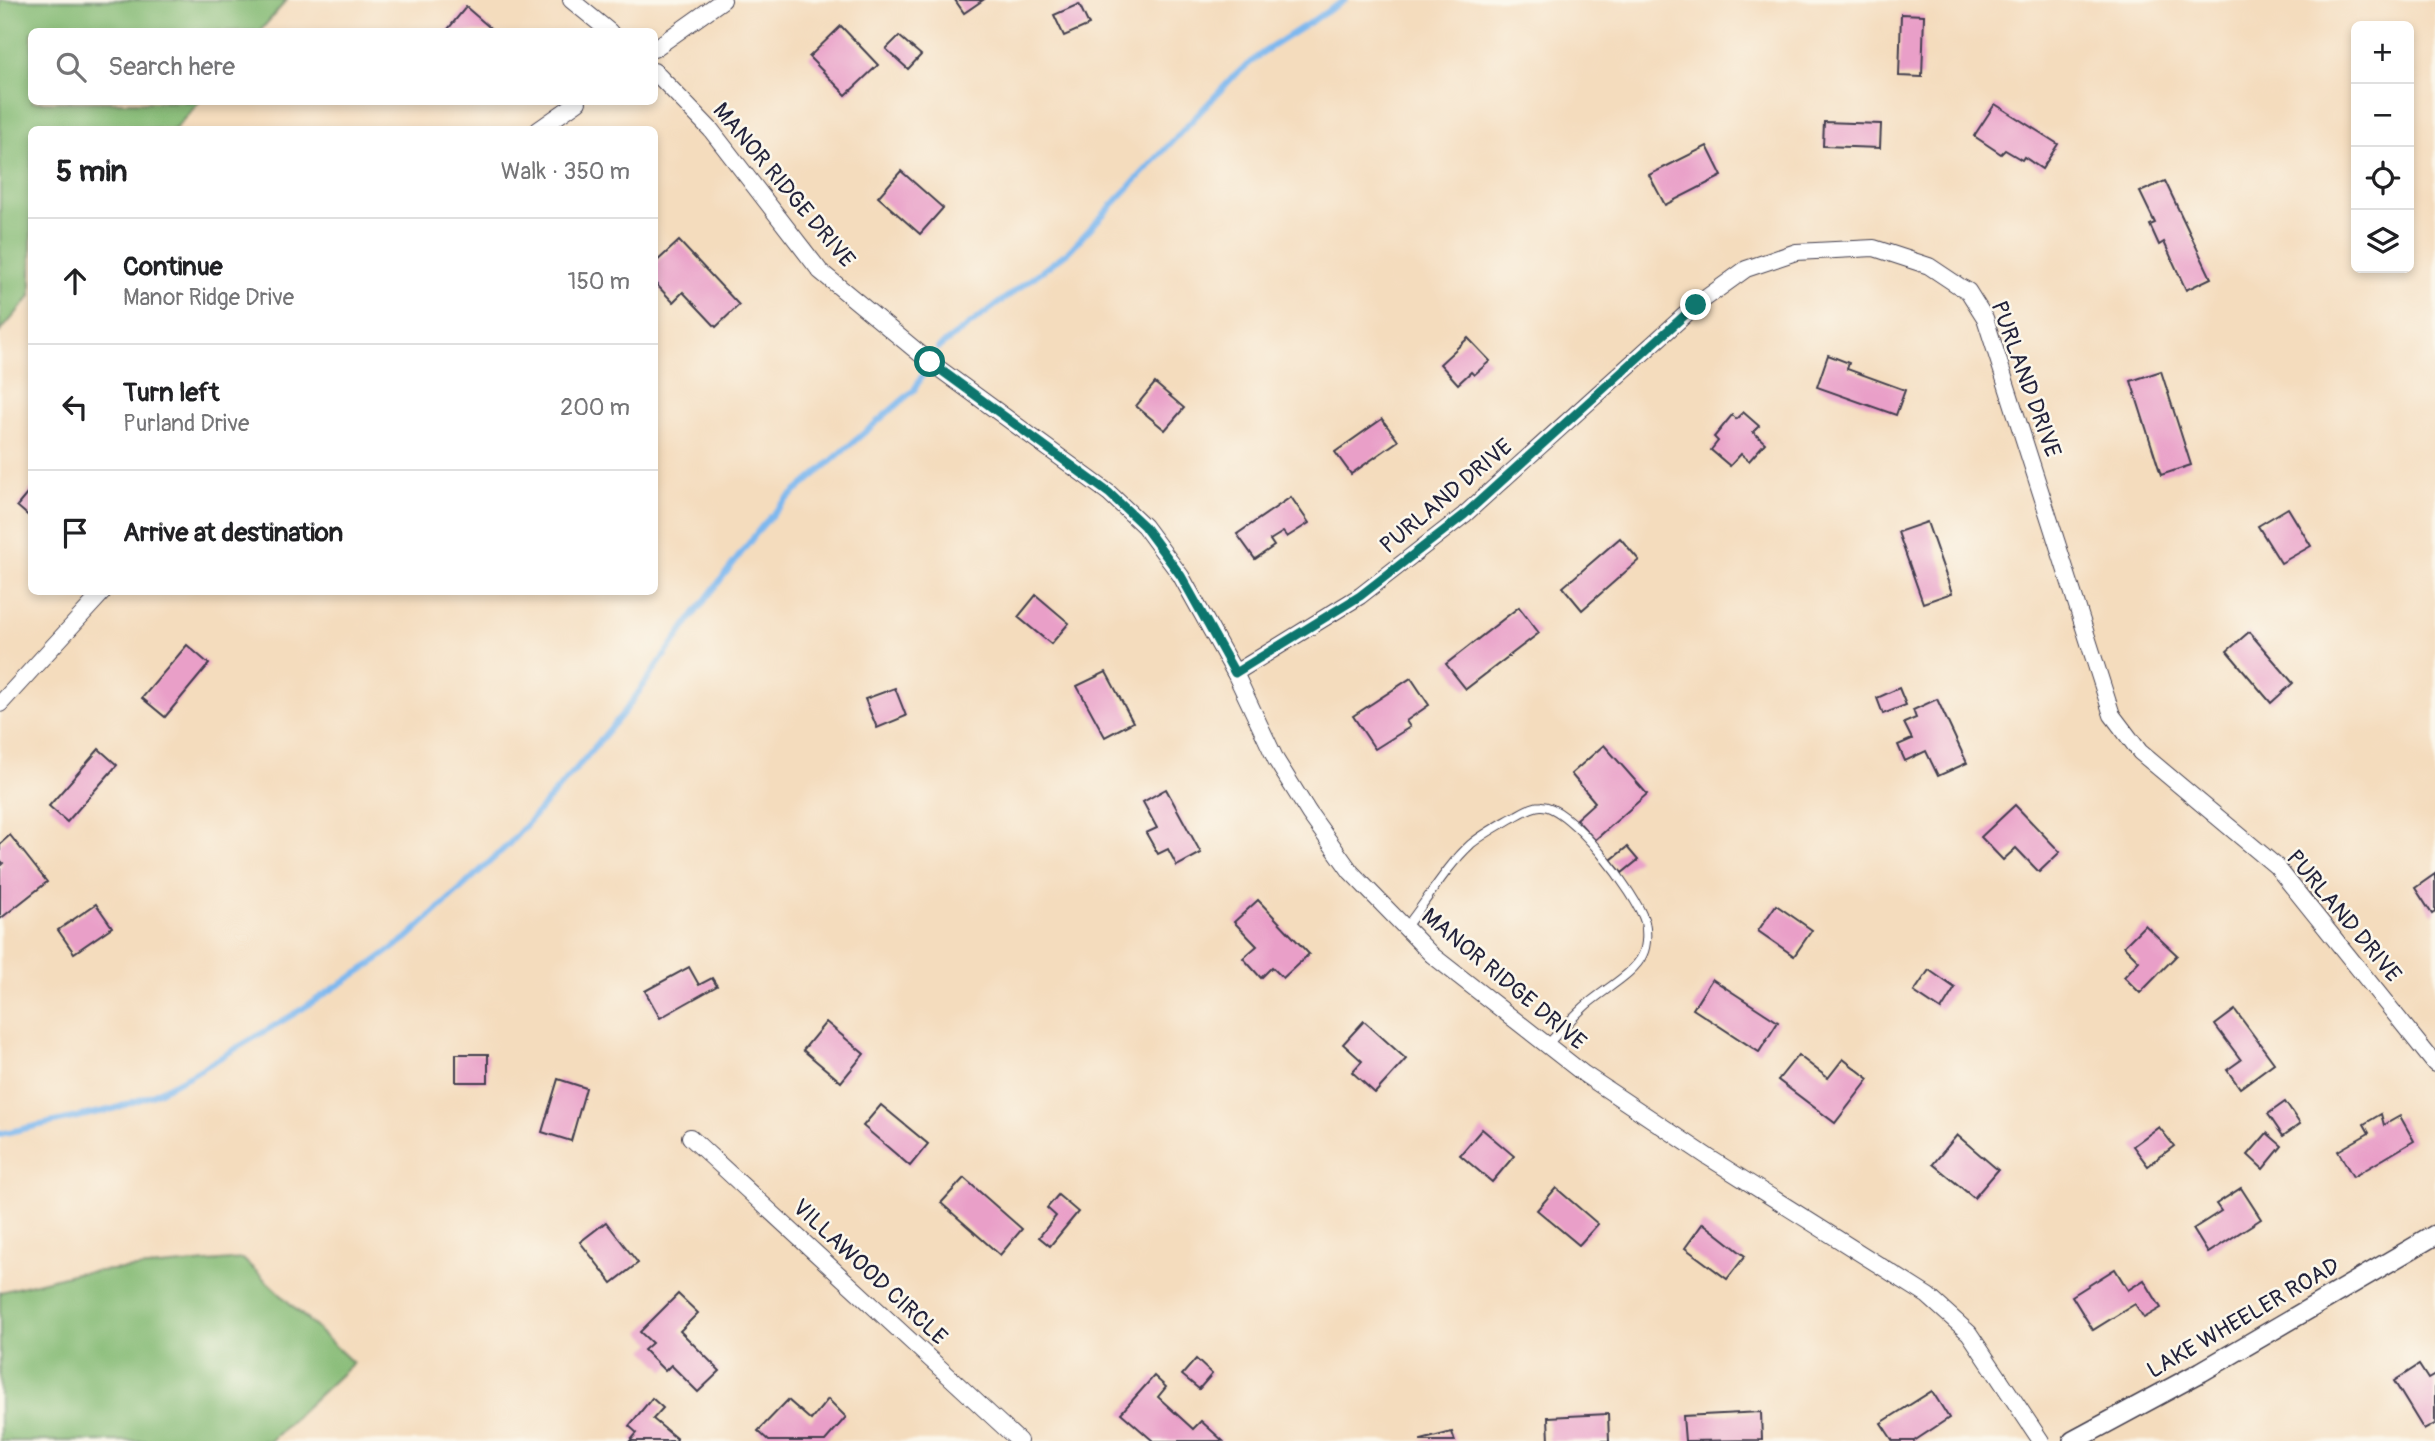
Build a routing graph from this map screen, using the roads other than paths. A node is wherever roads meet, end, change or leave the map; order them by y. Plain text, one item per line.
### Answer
1 (571, 0) edge
2 (723, 0) edge
3 (605, 28) edge
4 (658, 46) edge
5 (658, 75) edge
6 (574, 105) edge
7 (544, 126) edge
8 (100, 595) edge
9 (1235, 673) junction
10 (0, 704) edge
11 (1405, 928) junction
12 (1546, 1045) junction
13 (2435, 1064) edge
14 (690, 1137) dead end
15 (2435, 1235) edge
16 (1019, 1441) edge
17 (2041, 1441) edge
18 (2073, 1441) edge

1 - 3 street
2 - 4 street
5 - 9 street, MANOR RIDGE DRIVE
6 - 7 street
8 - 10 street
9 - 11 street, MANOR RIDGE DRIVE
9 - 13 street, PURLAND DRIVE
11 - 12 street, MANOR RIDGE DRIVE
11 - 12 lane
12 - 17 street, MANOR RIDGE DRIVE
14 - 16 street, VILLAWOOD CIRCLE
15 - 18 street, LAKE WHEELER ROAD

